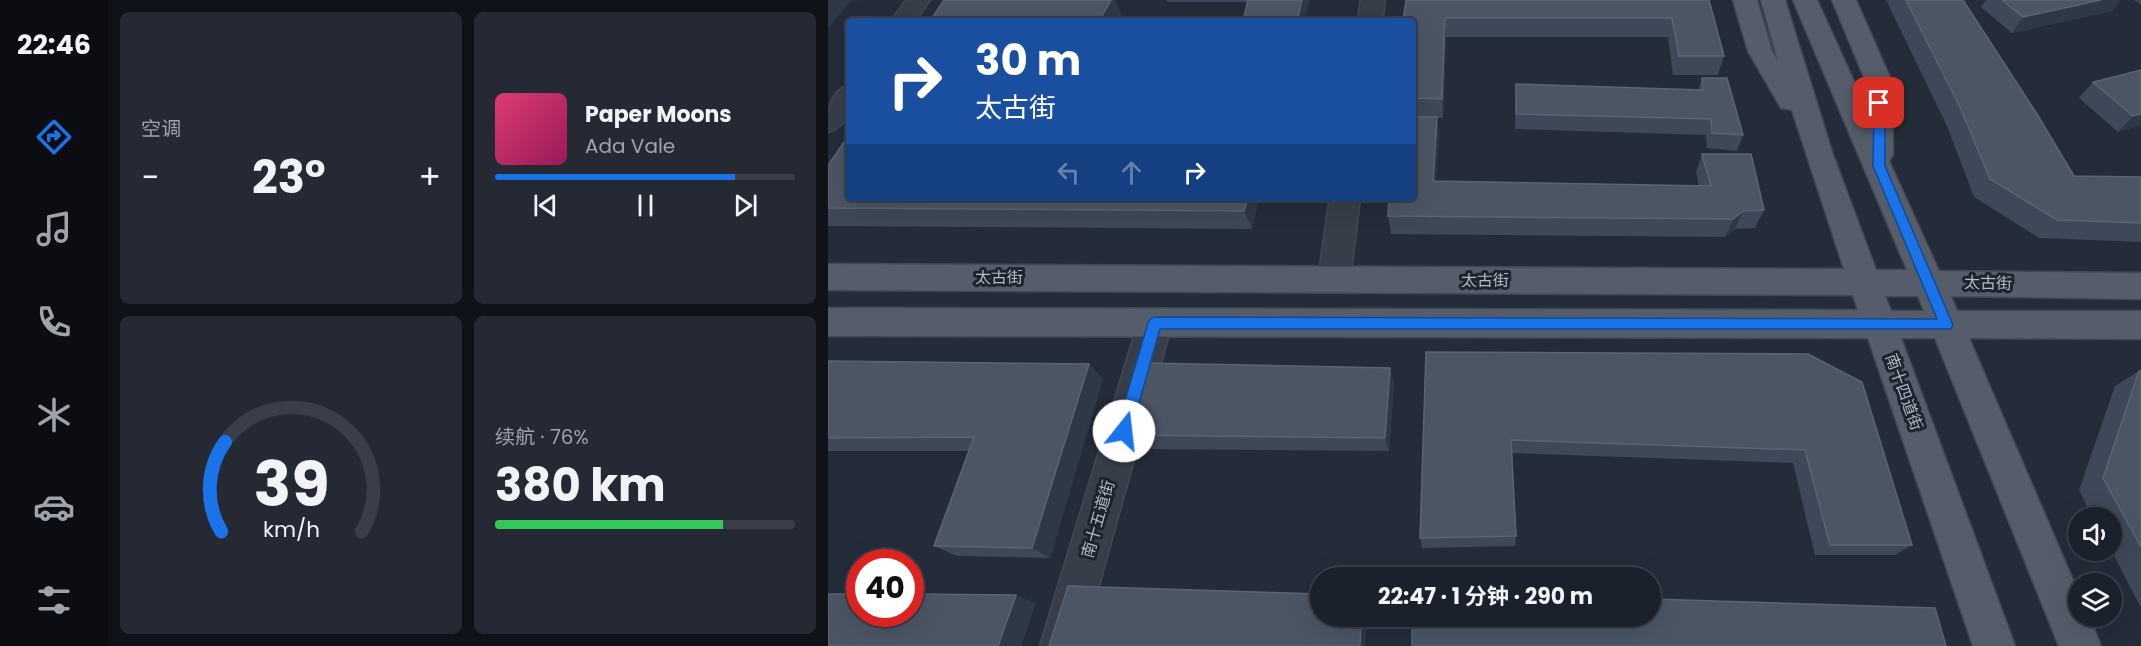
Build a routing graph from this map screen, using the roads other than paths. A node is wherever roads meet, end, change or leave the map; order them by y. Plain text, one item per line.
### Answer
1 (918, 0) edge
2 (1373, 0) edge
3 (1745, 0) edge
4 (1773, 0) edge
5 (1805, 0) edge
6 (1844, 0) edge
7 (905, 18) edge
8 (1370, 18) edge
9 (846, 98) edge
10 (828, 123) edge
11 (1818, 152) junction
12 (1879, 166) junction
13 (1345, 201) edge
14 (828, 277) edge
15 (1334, 279) junction
16 (1865, 282) junction
17 (1929, 283) junction
18 (2141, 286) edge
19 (828, 322) edge
20 (1155, 323) junction
21 (1880, 324) junction
22 (1946, 325) junction
23 (2141, 325) edge
24 (1060, 646) edge
25 (1994, 646) edge
26 (2080, 646) edge

1 - 7 street
2 - 8 street
3 - 11 main road
4 - 11 main road, 南十四道街
5 - 12 main road
6 - 12 main road
9 - 10 street
11 - 16 main road, 南十四道街
12 - 17 main road
13 - 15 street
14 - 15 main road, 太古街
15 - 16 main road, 太古街
16 - 17 main road, 太古街
16 - 21 main road, 南十四道街
17 - 18 main road, 太古街
17 - 22 main road
19 - 20 main road
20 - 21 main road
20 - 24 street, 南十五道街
21 - 22 main road
21 - 25 main road, 南十四道街
22 - 23 main road
22 - 26 main road

